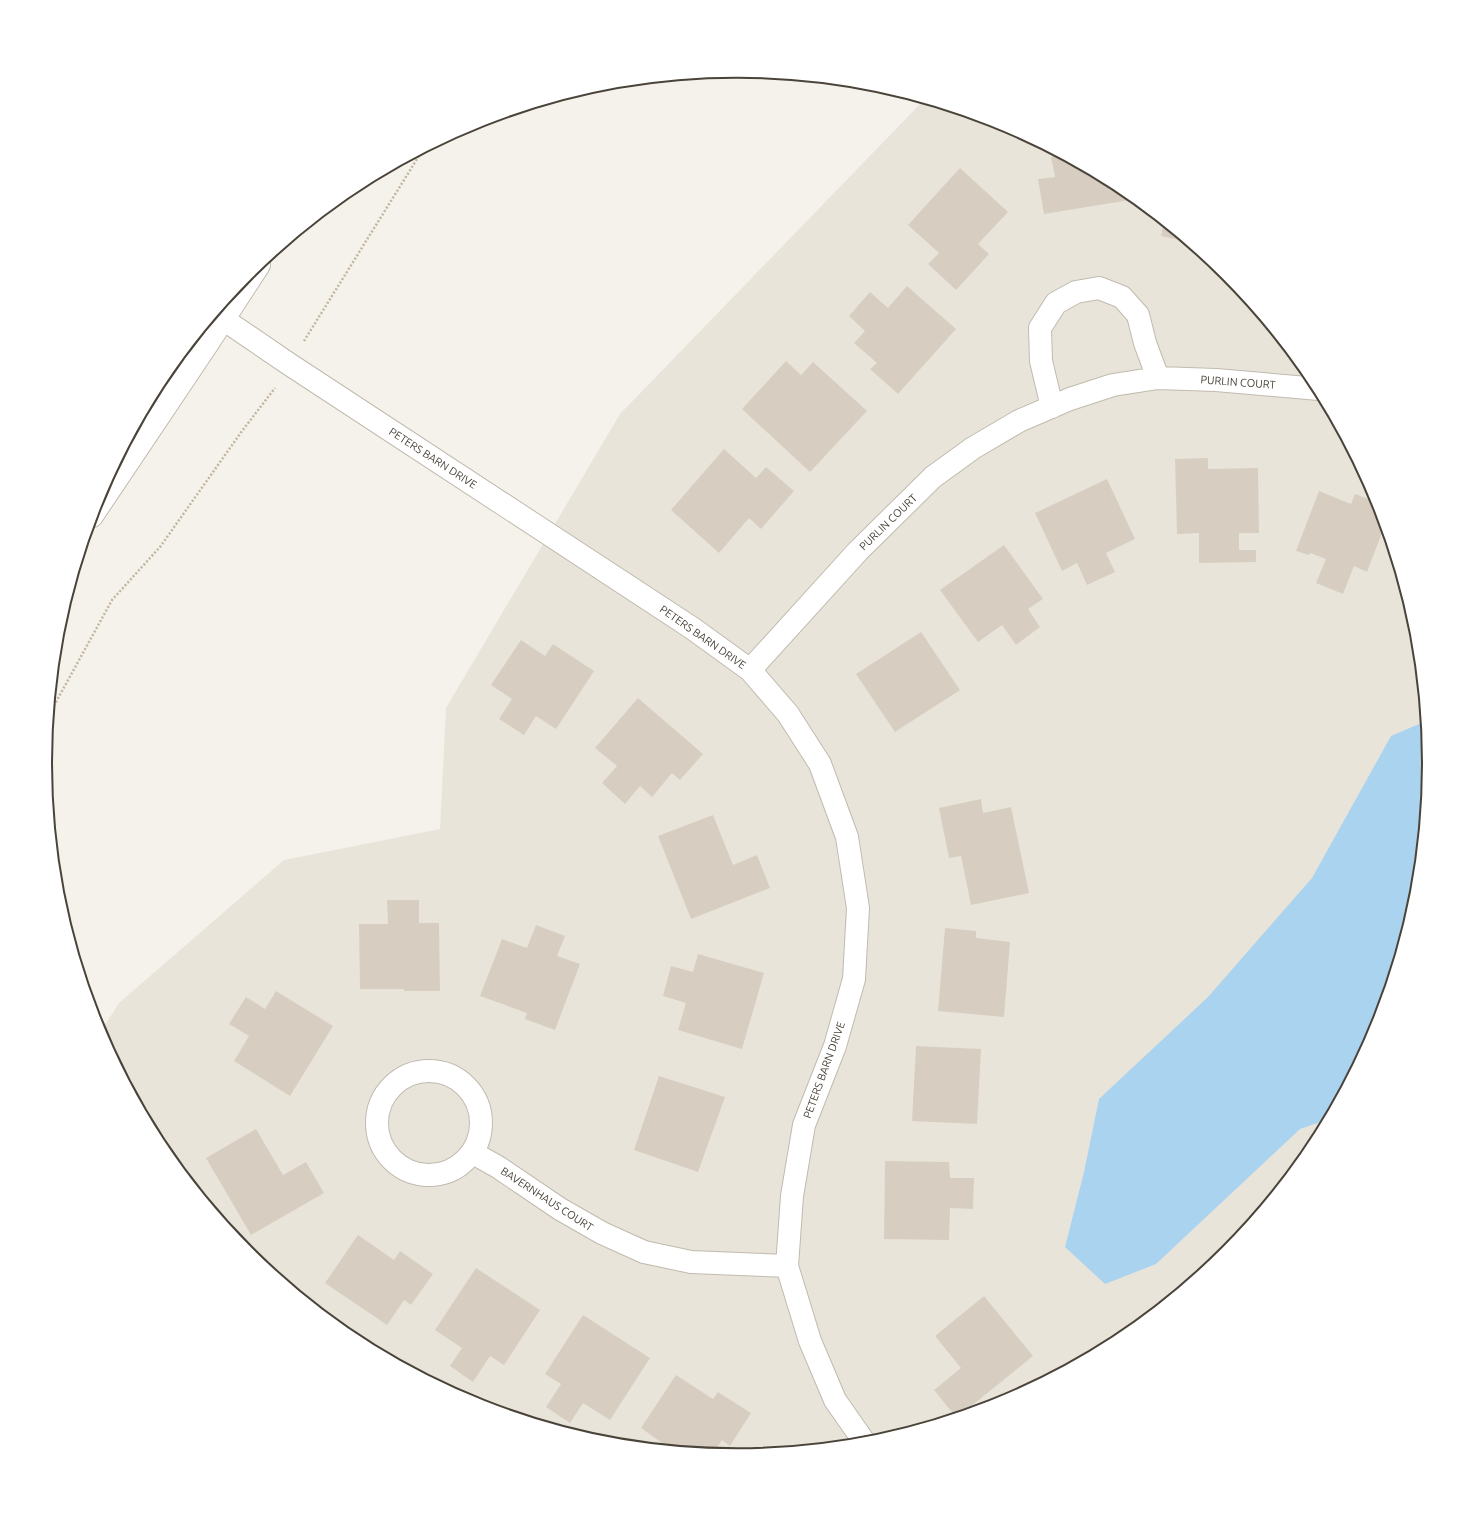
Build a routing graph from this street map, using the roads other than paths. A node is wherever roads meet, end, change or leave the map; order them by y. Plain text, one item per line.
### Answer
1 (242, 291) edge
2 (223, 319) junction
3 (1158, 378) junction
4 (1310, 388) edge
5 (1052, 407) junction
6 (109, 491) edge
7 (750, 670) junction
8 (473, 1153) junction
9 (787, 1266) junction
10 (861, 1438) edge

1 - 2 street
2 - 6 street
2 - 7 street, PETERS BARN DRIVE
3 - 4 street, PURLIN COURT
3 - 5 street, PURLIN COURT
3 - 5 street
5 - 7 street, PURLIN COURT
7 - 9 street, PETERS BARN DRIVE
8 - 8 street
8 - 9 street, BAVERNHAUS COURT
9 - 10 street, PETERS BARN DRIVE

